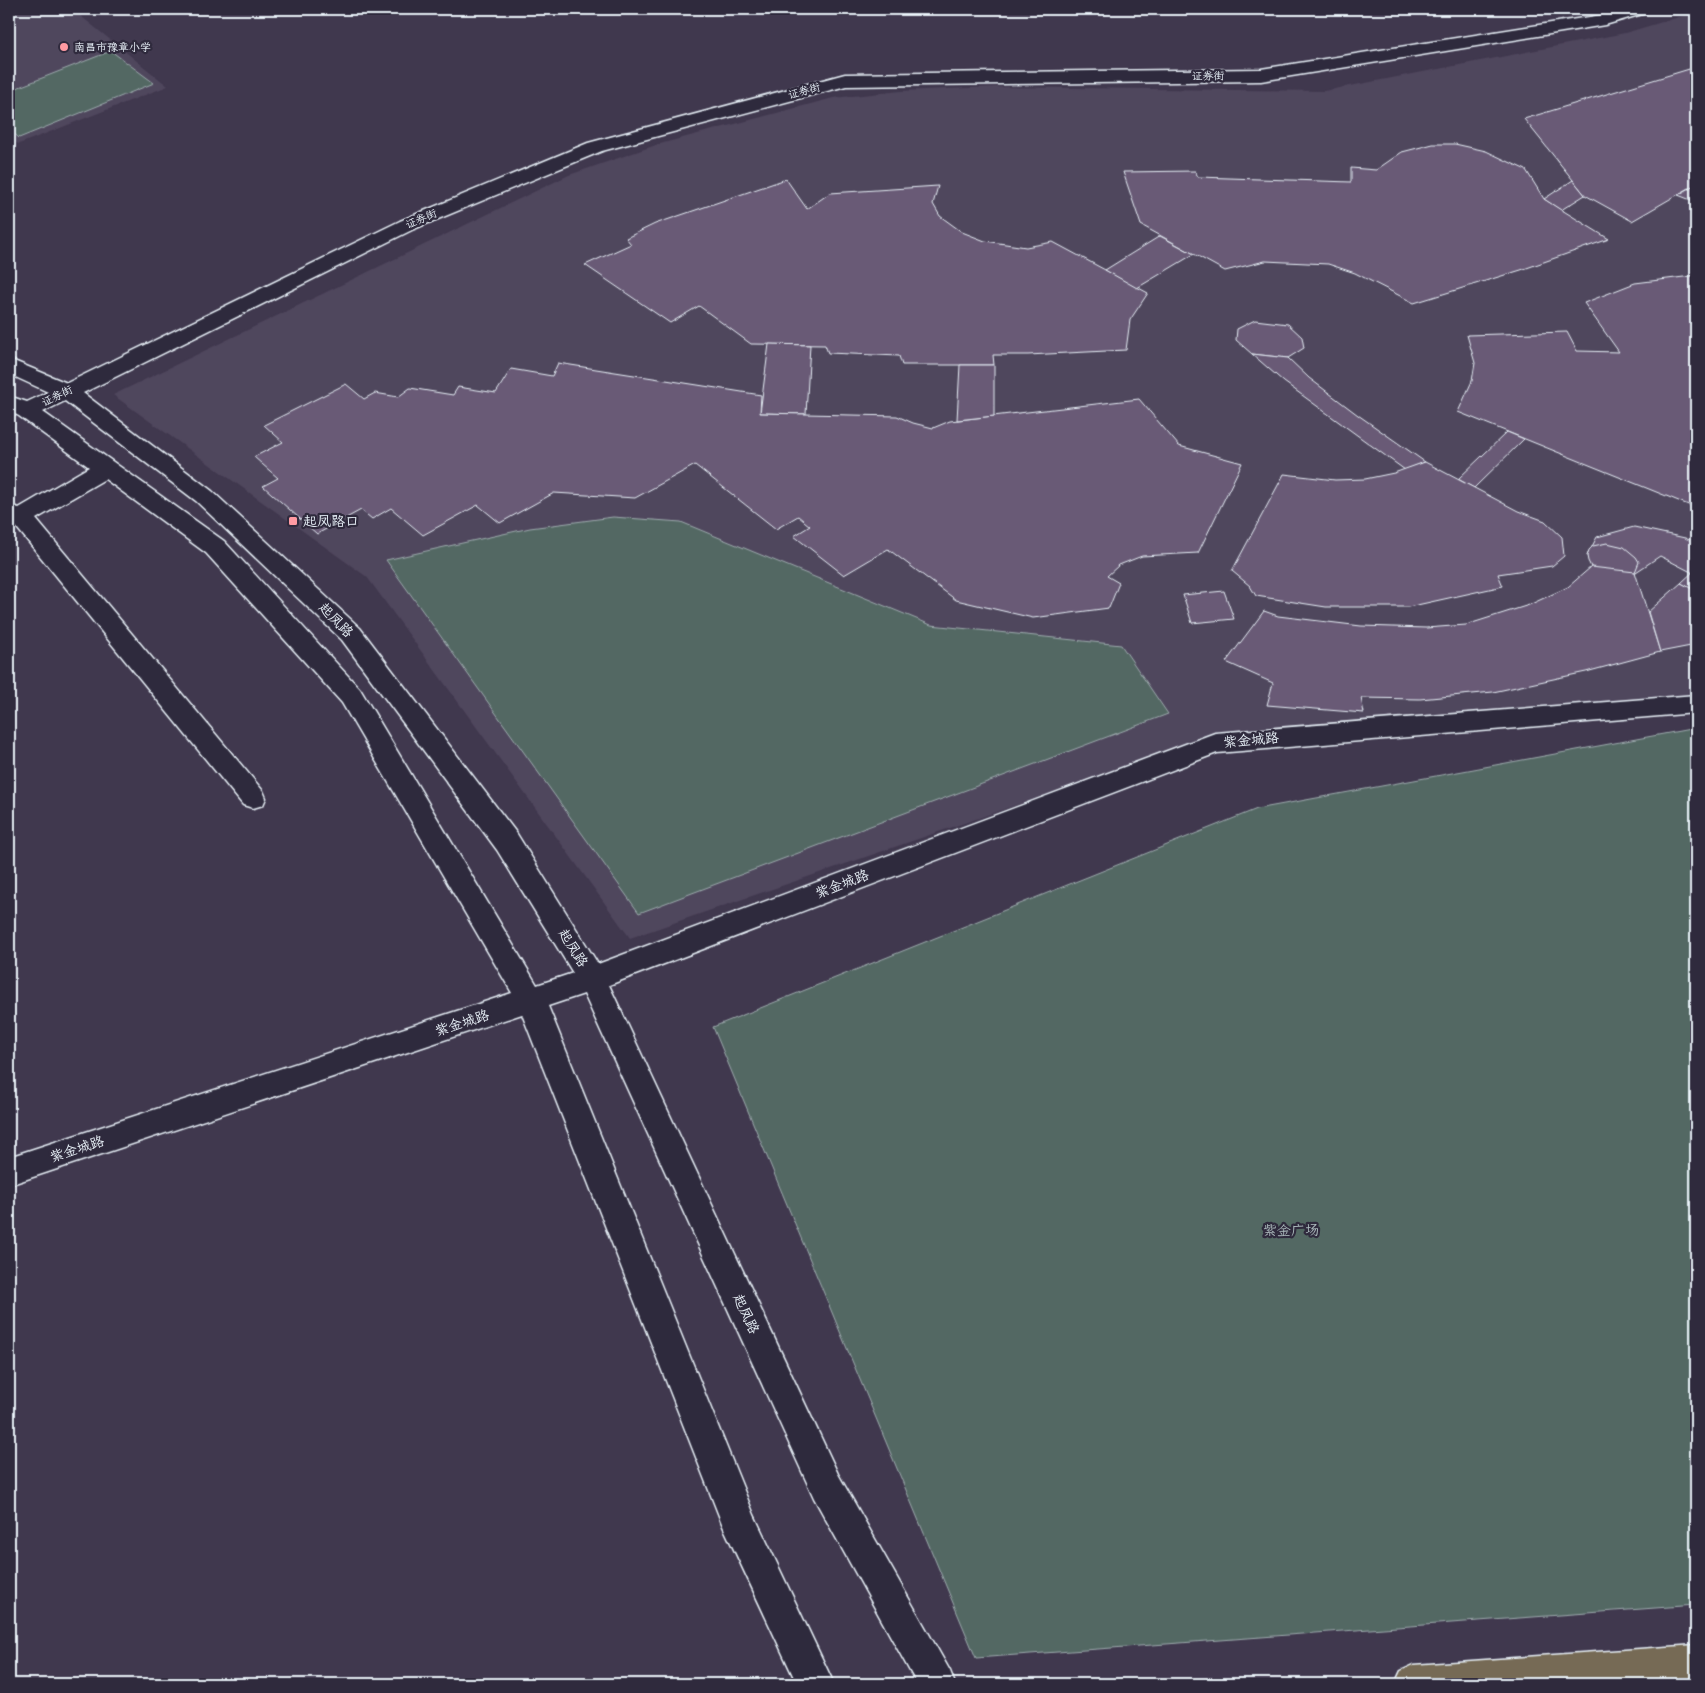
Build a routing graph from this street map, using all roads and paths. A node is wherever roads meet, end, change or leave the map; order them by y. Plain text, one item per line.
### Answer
1 (1640, 9) edge
2 (9, 366) edge
3 (66, 391) junction
4 (18, 407) edge
5 (106, 468) junction
6 (15, 515) edge
7 (1696, 704) edge
8 (253, 798) dead end
9 (592, 979) junction
10 (531, 1000) junction
11 (9, 1171) edge
12 (1696, 1663) edge
13 (816, 1684) edge
14 (937, 1684) edge
15 (1414, 1684) edge

1 - 3 street, 证券街
2 - 3 street, 起凤路
3 - 4 street, 证券街
3 - 9 street, 起凤路
4 - 5 street
5 - 6 street
5 - 10 street
6 - 8 street
7 - 9 street, 紫金城路
9 - 10 street, 紫金城路
9 - 14 street, 起凤路
10 - 11 street, 紫金城路
10 - 13 street
12 - 15 main road

